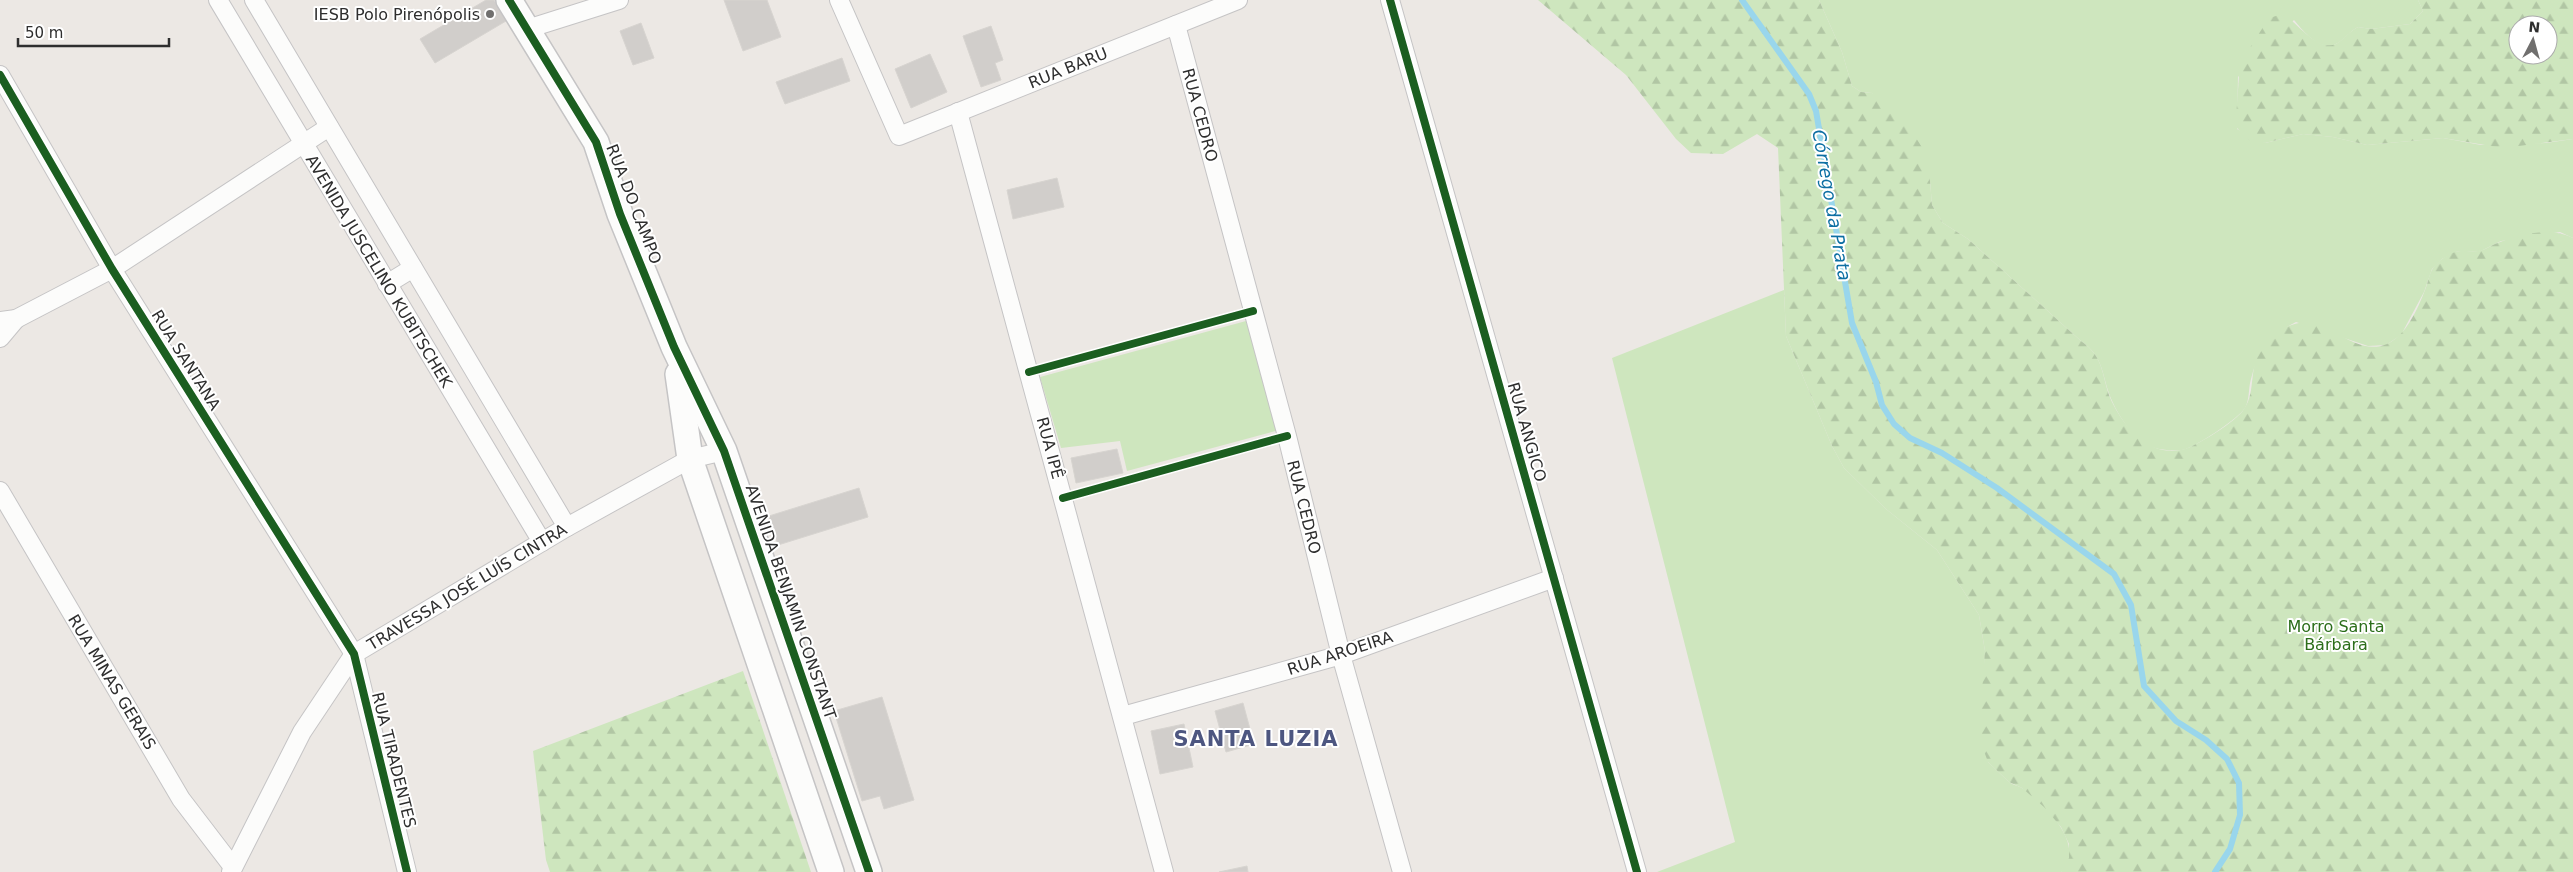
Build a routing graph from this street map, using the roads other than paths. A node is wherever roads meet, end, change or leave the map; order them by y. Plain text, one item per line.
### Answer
1 (218, 0) edge
2 (254, 0) edge
3 (509, 0) edge
4 (619, 0) edge
5 (839, 0) edge
6 (1238, 0) edge
7 (1390, 0) edge
8 (1176, 25) junction
9 (527, 29) junction
10 (0, 75) edge
11 (958, 112) junction
12 (329, 127) junction
13 (302, 144) junction
14 (413, 268) junction
15 (112, 269) junction
16 (387, 284) junction
17 (8, 320) edge
18 (0, 338) edge
19 (674, 347) junction
20 (724, 451) junction
21 (690, 459) junction
22 (0, 491) edge
23 (567, 527) junction
24 (542, 542) junction
25 (1554, 578) junction
26 (354, 654) junction
27 (1341, 655) junction
28 (1122, 716) junction
29 (832, 762) junction
30 (798, 774) junction
31 (232, 869) edge
32 (407, 872) edge
33 (831, 872) edge
34 (869, 872) edge
35 (1164, 872) edge
36 (1402, 872) edge
37 (1637, 872) edge

1 - 13 street, AVENIDA JUSCELINO KUBITSCHEK
2 - 12 street, AVENIDA JUSCELINO KUBITSCHEK
3 - 9 street, RUA DO CAMPO
4 - 9 street
5 - 11 street, RUA BARU
6 - 8 street, RUA BARU
7 - 25 street, RUA ANGICO
8 - 11 street, RUA BARU
8 - 27 street, RUA CEDRO
9 - 19 street, RUA DO CAMPO
10 - 15 street, RUA SANTANA
11 - 28 street, RUA IPÊ
12 - 13 street
12 - 14 street, AVENIDA JUSCELINO KUBITSCHEK
13 - 15 street
13 - 16 street, AVENIDA JUSCELINO KUBITSCHEK
14 - 16 street
14 - 23 street, AVENIDA JUSCELINO KUBITSCHEK
15 - 17 street
15 - 26 street, RUA SANTANA
16 - 24 street, AVENIDA JUSCELINO KUBITSCHEK
17 - 18 street
19 - 20 street, AVENIDA BENJAMIN CONSTANT
19 - 21 street
20 - 21 street, TRAVESSA JOSÉ LUÍS CINTRA
20 - 29 street, AVENIDA BENJAMIN CONSTANT
21 - 23 street, TRAVESSA JOSÉ LUÍS CINTRA
21 - 30 street
22 - 31 street, RUA MINAS GERAIS
23 - 24 street, TRAVESSA JOSÉ LUÍS CINTRA
24 - 26 street, TRAVESSA JOSÉ LUÍS CINTRA
25 - 27 street, RUA AROEIRA
25 - 37 street, RUA ANGICO
26 - 31 street, TRAVESSA JOSÉ LUÍS CINTRA
26 - 32 street, RUA TIRADENTES
27 - 28 street, RUA AROEIRA
27 - 36 street, RUA CEDRO
28 - 35 street, RUA IPÊ
29 - 30 street
29 - 34 street, AVENIDA BENJAMIN CONSTANT
30 - 33 street

